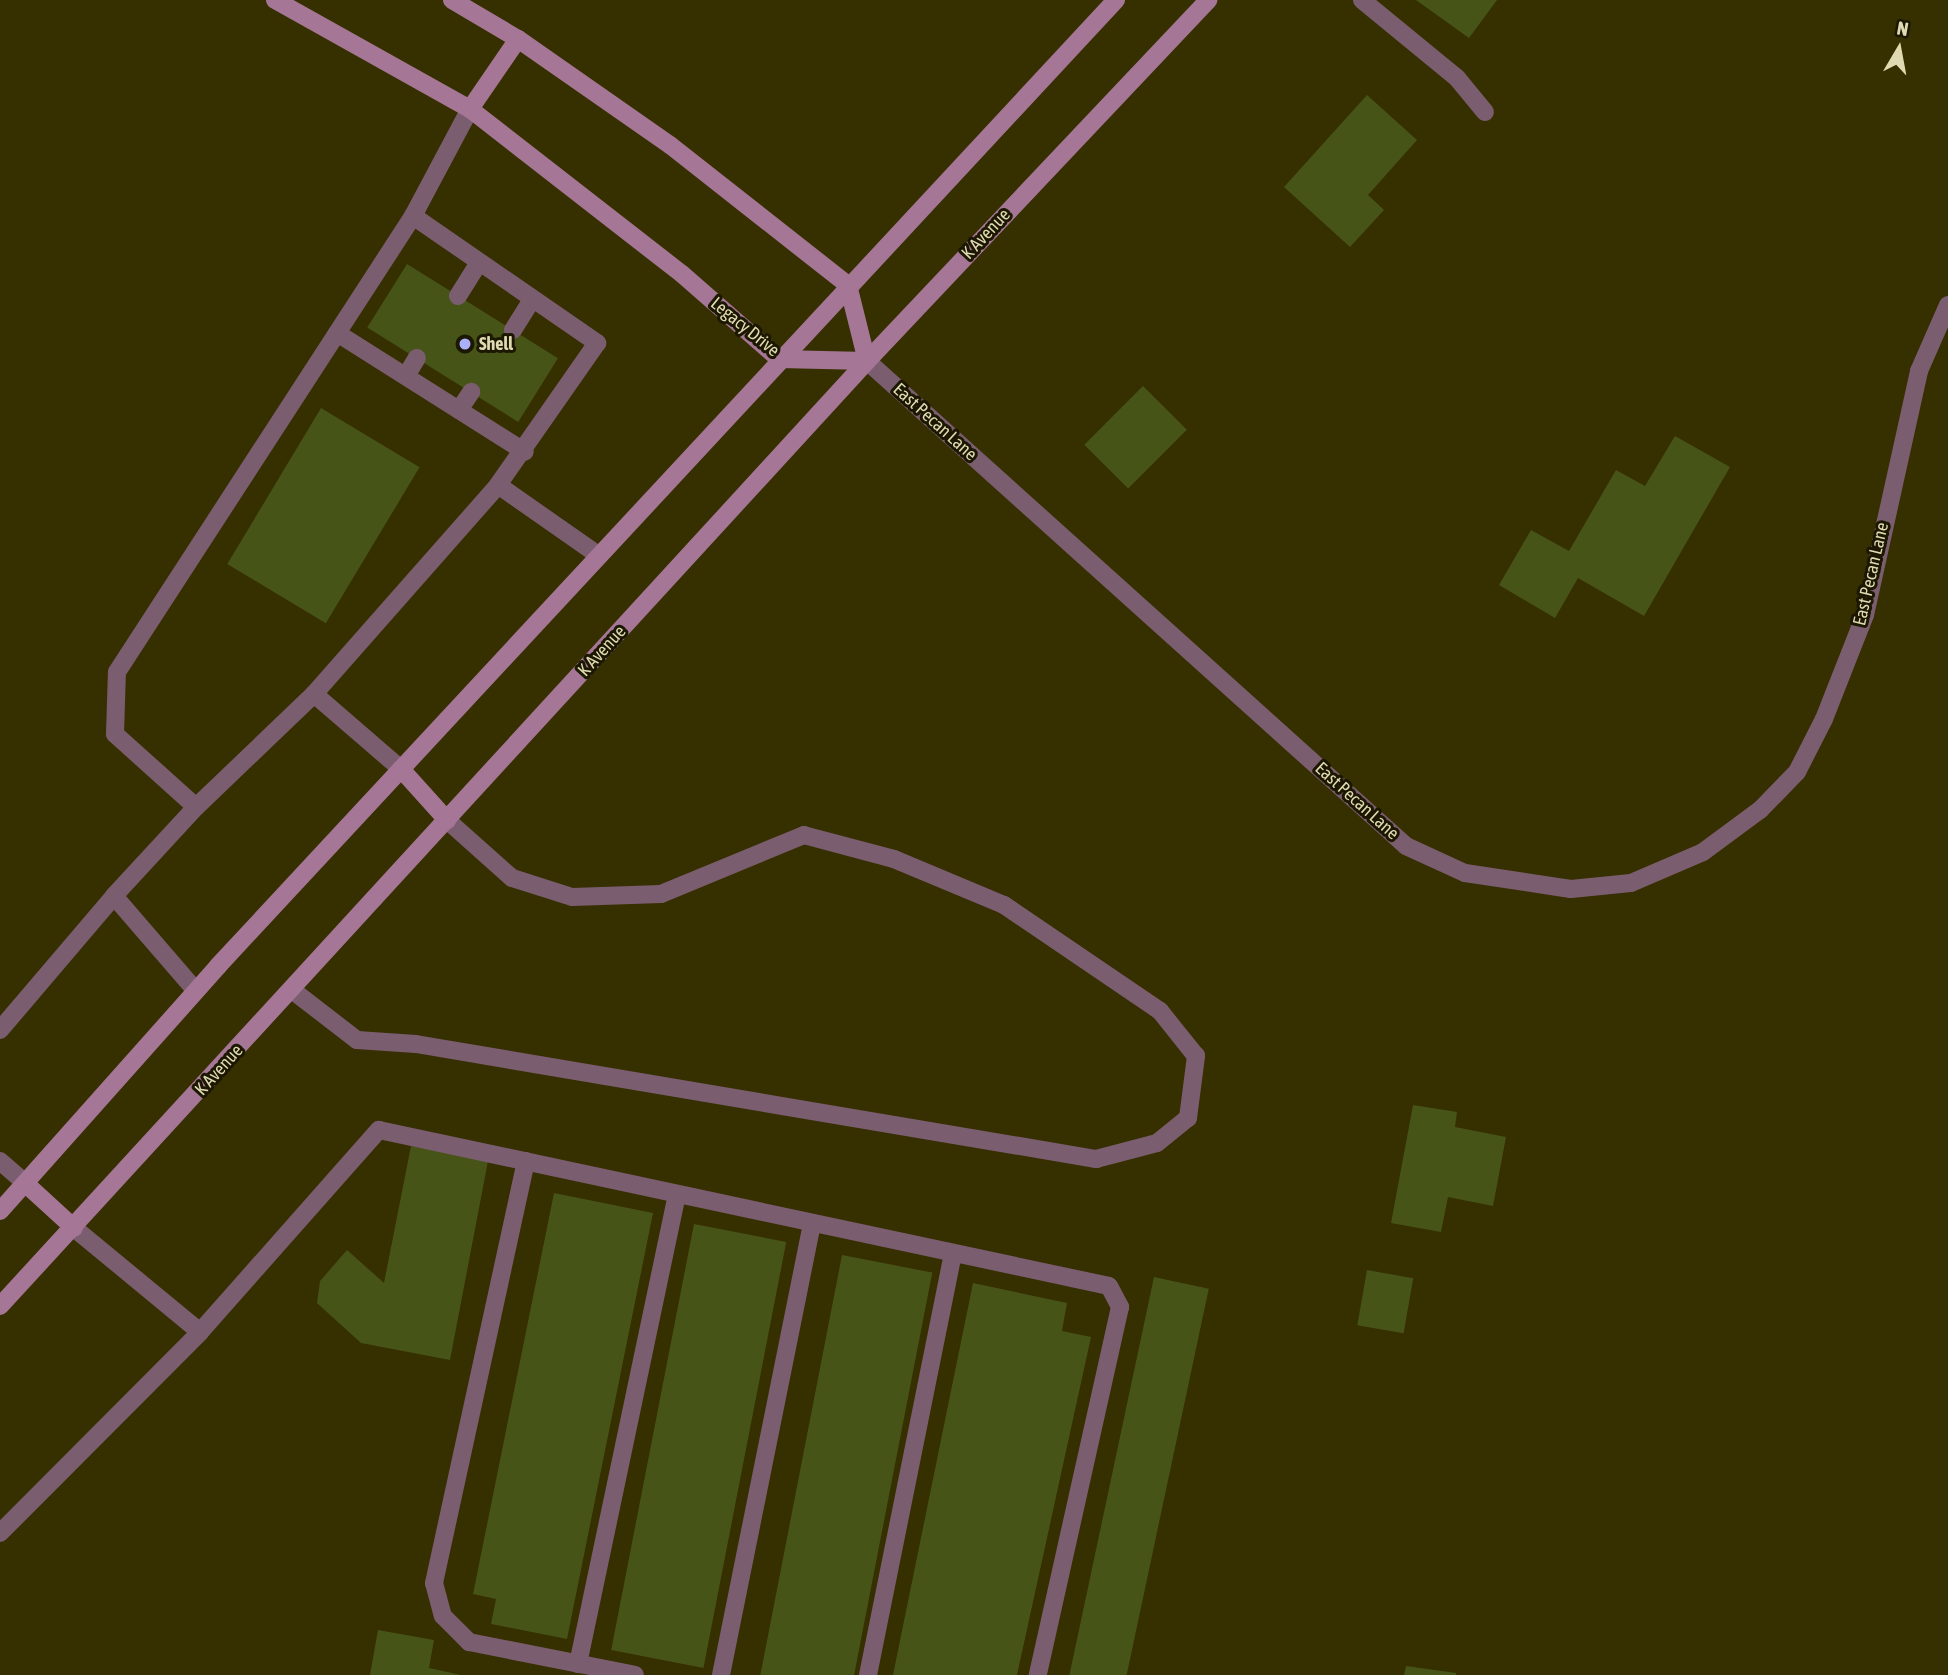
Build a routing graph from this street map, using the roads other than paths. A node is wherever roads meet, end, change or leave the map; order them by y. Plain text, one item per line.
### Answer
1 (275, 0) edge
2 (452, 0) edge
3 (1116, 0) edge
4 (1208, 0) edge
5 (1362, 0) edge
6 (518, 39) junction
7 (470, 109) junction
8 (1485, 112) dead end
9 (413, 216) junction
10 (479, 263) junction
11 (848, 285) junction
12 (458, 296) dead end
13 (532, 300) junction
14 (1948, 305) edge
15 (513, 330) dead end
16 (337, 333) junction
17 (417, 358) dead end
18 (779, 359) junction
19 (867, 361) junction
20 (406, 376) junction
21 (471, 392) dead end
22 (459, 410) junction
23 (525, 452) junction
24 (498, 485) junction
25 (598, 555) junction
26 (314, 694) junction
27 (401, 769) junction
28 (196, 807) junction
29 (447, 820) junction
30 (114, 896) junction
31 (292, 990) junction
32 (196, 991) junction
33 (0, 1030) edge
34 (0, 1161) edge
35 (526, 1161) junction
36 (26, 1184) junction
37 (677, 1194) junction
38 (0, 1211) edge
39 (813, 1223) junction
40 (74, 1228) junction
41 (953, 1253) junction
42 (0, 1306) edge
43 (200, 1332) junction
44 (0, 1532) edge
45 (578, 1664) junction
46 (635, 1675) edge
47 (721, 1675) edge
48 (868, 1675) edge
49 (1038, 1675) edge

1 - 7 main road, Legacy Drive
2 - 6 main road
3 - 11 main road
4 - 19 main road, K Avenue
5 - 8 street
6 - 7 main road
6 - 11 main road
7 - 9 street
7 - 18 main road, Legacy Drive
9 - 10 street
9 - 16 street
10 - 12 street
10 - 13 street
11 - 18 main road
11 - 19 main road
13 - 15 street
13 - 23 street
14 - 19 street, East Pecan Lane
16 - 20 street
16 - 28 street
17 - 20 street
18 - 19 main road, Legacy Drive
18 - 25 main road
19 - 29 main road, K Avenue
20 - 22 street
21 - 22 street
22 - 23 street
23 - 24 street
24 - 25 street
24 - 26 street
25 - 27 main road
26 - 27 street
26 - 28 street
27 - 29 main road
27 - 32 main road
28 - 30 street
29 - 31 main road, K Avenue
29 - 31 street
30 - 32 street
30 - 33 street
31 - 40 main road, K Avenue
32 - 36 main road
34 - 36 street
35 - 37 street
35 - 43 street
35 - 45 street
36 - 38 main road
36 - 40 main road
37 - 39 street
37 - 45 street
39 - 41 street
39 - 47 street
40 - 42 main road, K Avenue
40 - 43 street
41 - 48 street
41 - 49 street
43 - 44 street
45 - 46 street

